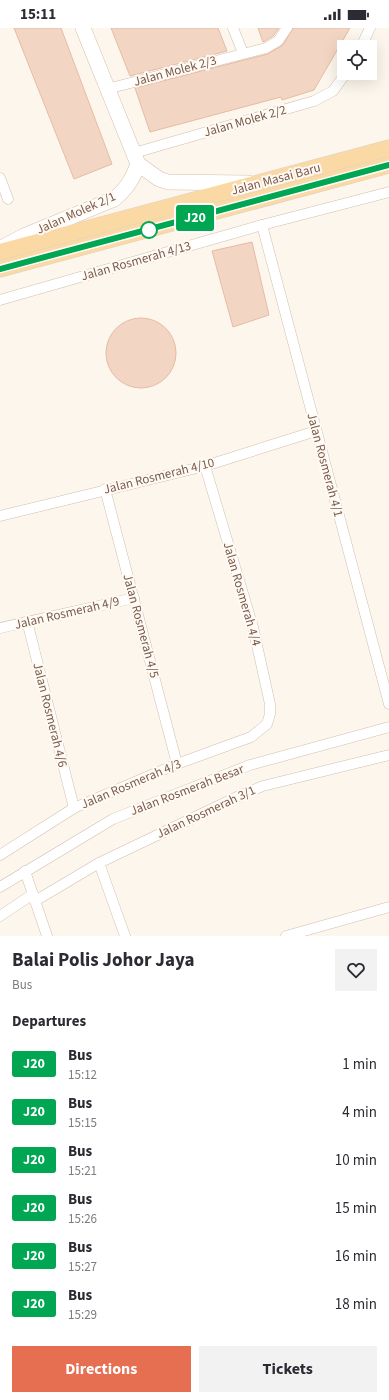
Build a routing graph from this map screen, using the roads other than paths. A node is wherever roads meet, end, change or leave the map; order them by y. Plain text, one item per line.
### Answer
1 (83, 28) edge
2 (233, 28) edge
3 (287, 28) edge
4 (370, 28) edge
5 (364, 40) edge
6 (243, 53) junction
7 (340, 80) edge
8 (107, 89) junction
9 (388, 147) edge
10 (136, 158) junction
11 (389, 165) edge
12 (0, 178) edge
13 (261, 183) junction
14 (389, 192) edge
15 (8, 200) dead end
16 (262, 225) junction
17 (0, 248) edge
18 (0, 252) edge
19 (0, 269) edge
20 (0, 300) edge
21 (316, 431) junction
22 (205, 466) junction
23 (105, 489) junction
24 (0, 516) edge
25 (134, 598) junction
26 (27, 621) junction
27 (0, 628) edge
28 (389, 701) edge
29 (267, 724) joint
30 (389, 726) edge
31 (389, 755) edge
32 (177, 764) junction
33 (74, 808) junction
34 (0, 855) edge
35 (99, 863) junction
36 (25, 871) junction
37 (0, 887) edge
38 (34, 897) junction
39 (389, 907) edge
40 (0, 916) edge
41 (48, 936) edge
42 (125, 936) edge
43 (286, 936) edge

1 - 8 street
2 - 6 street
3 - 6 street, Jalan Molek 2/3
4 - 5 street
6 - 8 street, Jalan Molek 2/3
7 - 10 street, Jalan Molek 2/2
8 - 10 street
9 - 13 main road, Jalan Masai Baru
10 - 13 street
10 - 17 street, Jalan Molek 2/1
11 - 19 main road, Jalan Masai Baru
12 - 15 street
13 - 18 main road, Jalan Masai Baru
14 - 16 street, Jalan Rosmerah 4/13
16 - 20 street, Jalan Rosmerah 4/13
16 - 21 street, Jalan Rosmerah 4/1
21 - 22 street, Jalan Rosmerah 4/10
21 - 28 street, Jalan Rosmerah 4/1
22 - 23 street, Jalan Rosmerah 4/10
22 - 29 street, Jalan Rosmerah 4/4
23 - 24 street, Jalan Rosmerah 4/10
23 - 25 street, Jalan Rosmerah 4/5
25 - 26 street, Jalan Rosmerah 4/9
25 - 32 street, Jalan Rosmerah 4/5
26 - 27 street, Jalan Rosmerah 4/9
26 - 33 street, Jalan Rosmerah 4/6
29 - 32 street, Jalan Rosmerah 4/3
30 - 36 street, Jalan Rosmerah Besar
31 - 35 street, Jalan Rosmerah 3/1
32 - 33 street, Jalan Rosmerah 4/3
33 - 34 street, Jalan Rosmerah 4/3
35 - 38 street, Jalan Rosmerah 3/1
35 - 42 street
36 - 37 street, Jalan Rosmerah Besar
36 - 38 street
38 - 40 street, Jalan Rosmerah 3/1
38 - 41 street
39 - 43 street

